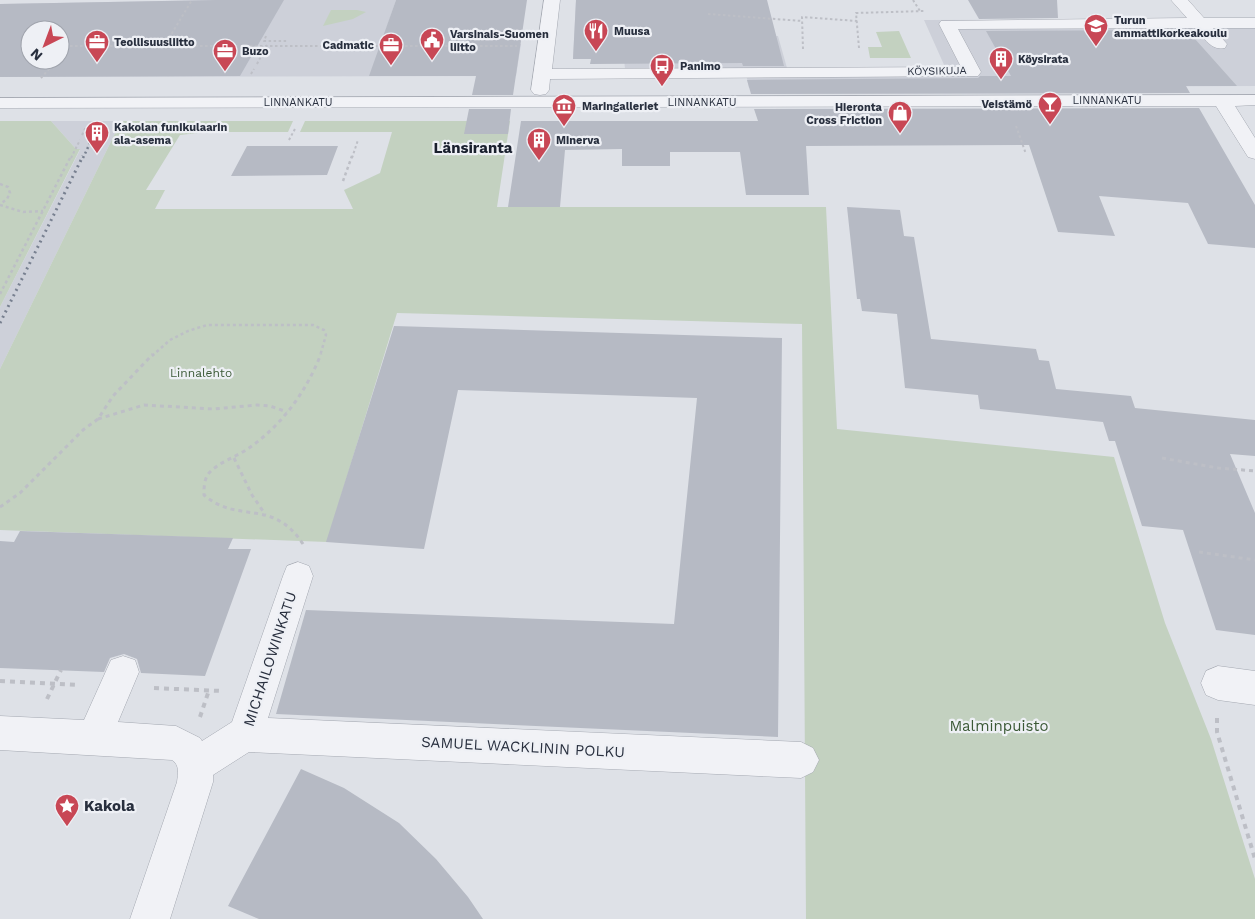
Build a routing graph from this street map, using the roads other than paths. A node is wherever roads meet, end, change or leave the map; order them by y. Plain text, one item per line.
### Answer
1 (552, 0) edge
2 (1179, 0) edge
3 (1255, 23) edge
4 (1200, 24) junction
5 (1219, 44) dead end
6 (542, 74) junction
7 (1222, 100) junction
8 (1255, 100) edge
9 (0, 103) edge
10 (539, 103) junction
11 (1255, 153) edge
12 (300, 563) road end
13 (124, 672) dead end
14 (1218, 683) dead end
15 (1255, 688) edge
16 (0, 733) edge
17 (245, 734) junction
18 (94, 738) junction
19 (801, 760) dead end
20 (196, 766) junction
21 (150, 919) edge

1 - 6 street
2 - 4 street
3 - 4 street, KÖYSIKUJA
4 - 5 street
4 - 6 street, KÖYSIKUJA
6 - 10 street
7 - 8 street, LINNANKATU
7 - 10 street, LINNANKATU
7 - 11 street
9 - 10 street, LINNANKATU
12 - 17 street, MICHAILOWINKATU
13 - 18 street
14 - 15 street
16 - 18 street
17 - 19 street, SAMUEL WACKLININ POLKU
17 - 20 street, MICHAILOWINKATU
18 - 20 street
20 - 21 street

